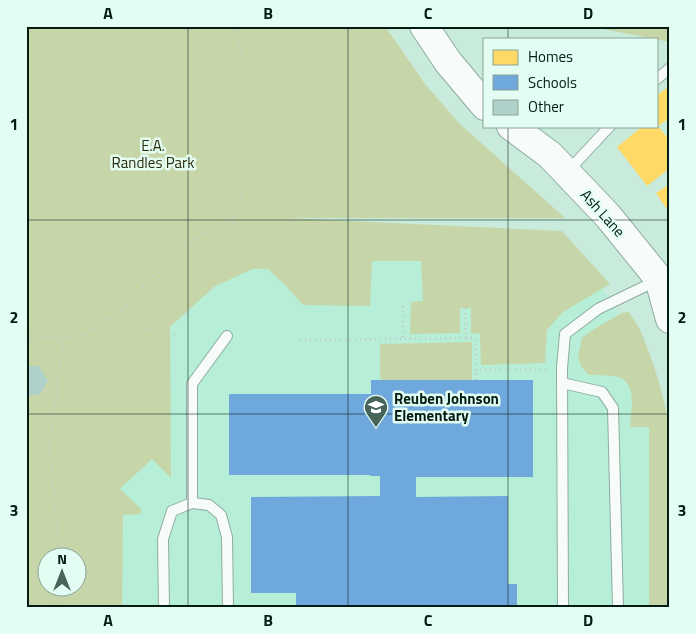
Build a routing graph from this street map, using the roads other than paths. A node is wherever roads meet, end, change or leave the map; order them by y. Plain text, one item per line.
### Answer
1 (424, 26) edge
2 (670, 68) edge
3 (658, 79) edge
4 (483, 104) edge
5 (514, 128) edge
6 (608, 128) edge
7 (566, 173) junction
8 (659, 279) junction
9 (670, 319) edge
10 (227, 336) dead end
11 (562, 383) junction
12 (192, 503) junction
13 (164, 608) edge
14 (228, 608) edge
15 (563, 608) edge
16 (618, 608) edge

1 - 4 street
2 - 3 lane
5 - 7 street, Ash Lane
6 - 7 lane
7 - 8 street, Ash Lane
8 - 9 street, Ash Lane
8 - 11 lane
10 - 12 lane
11 - 15 lane
11 - 16 lane
12 - 13 lane
12 - 14 lane

